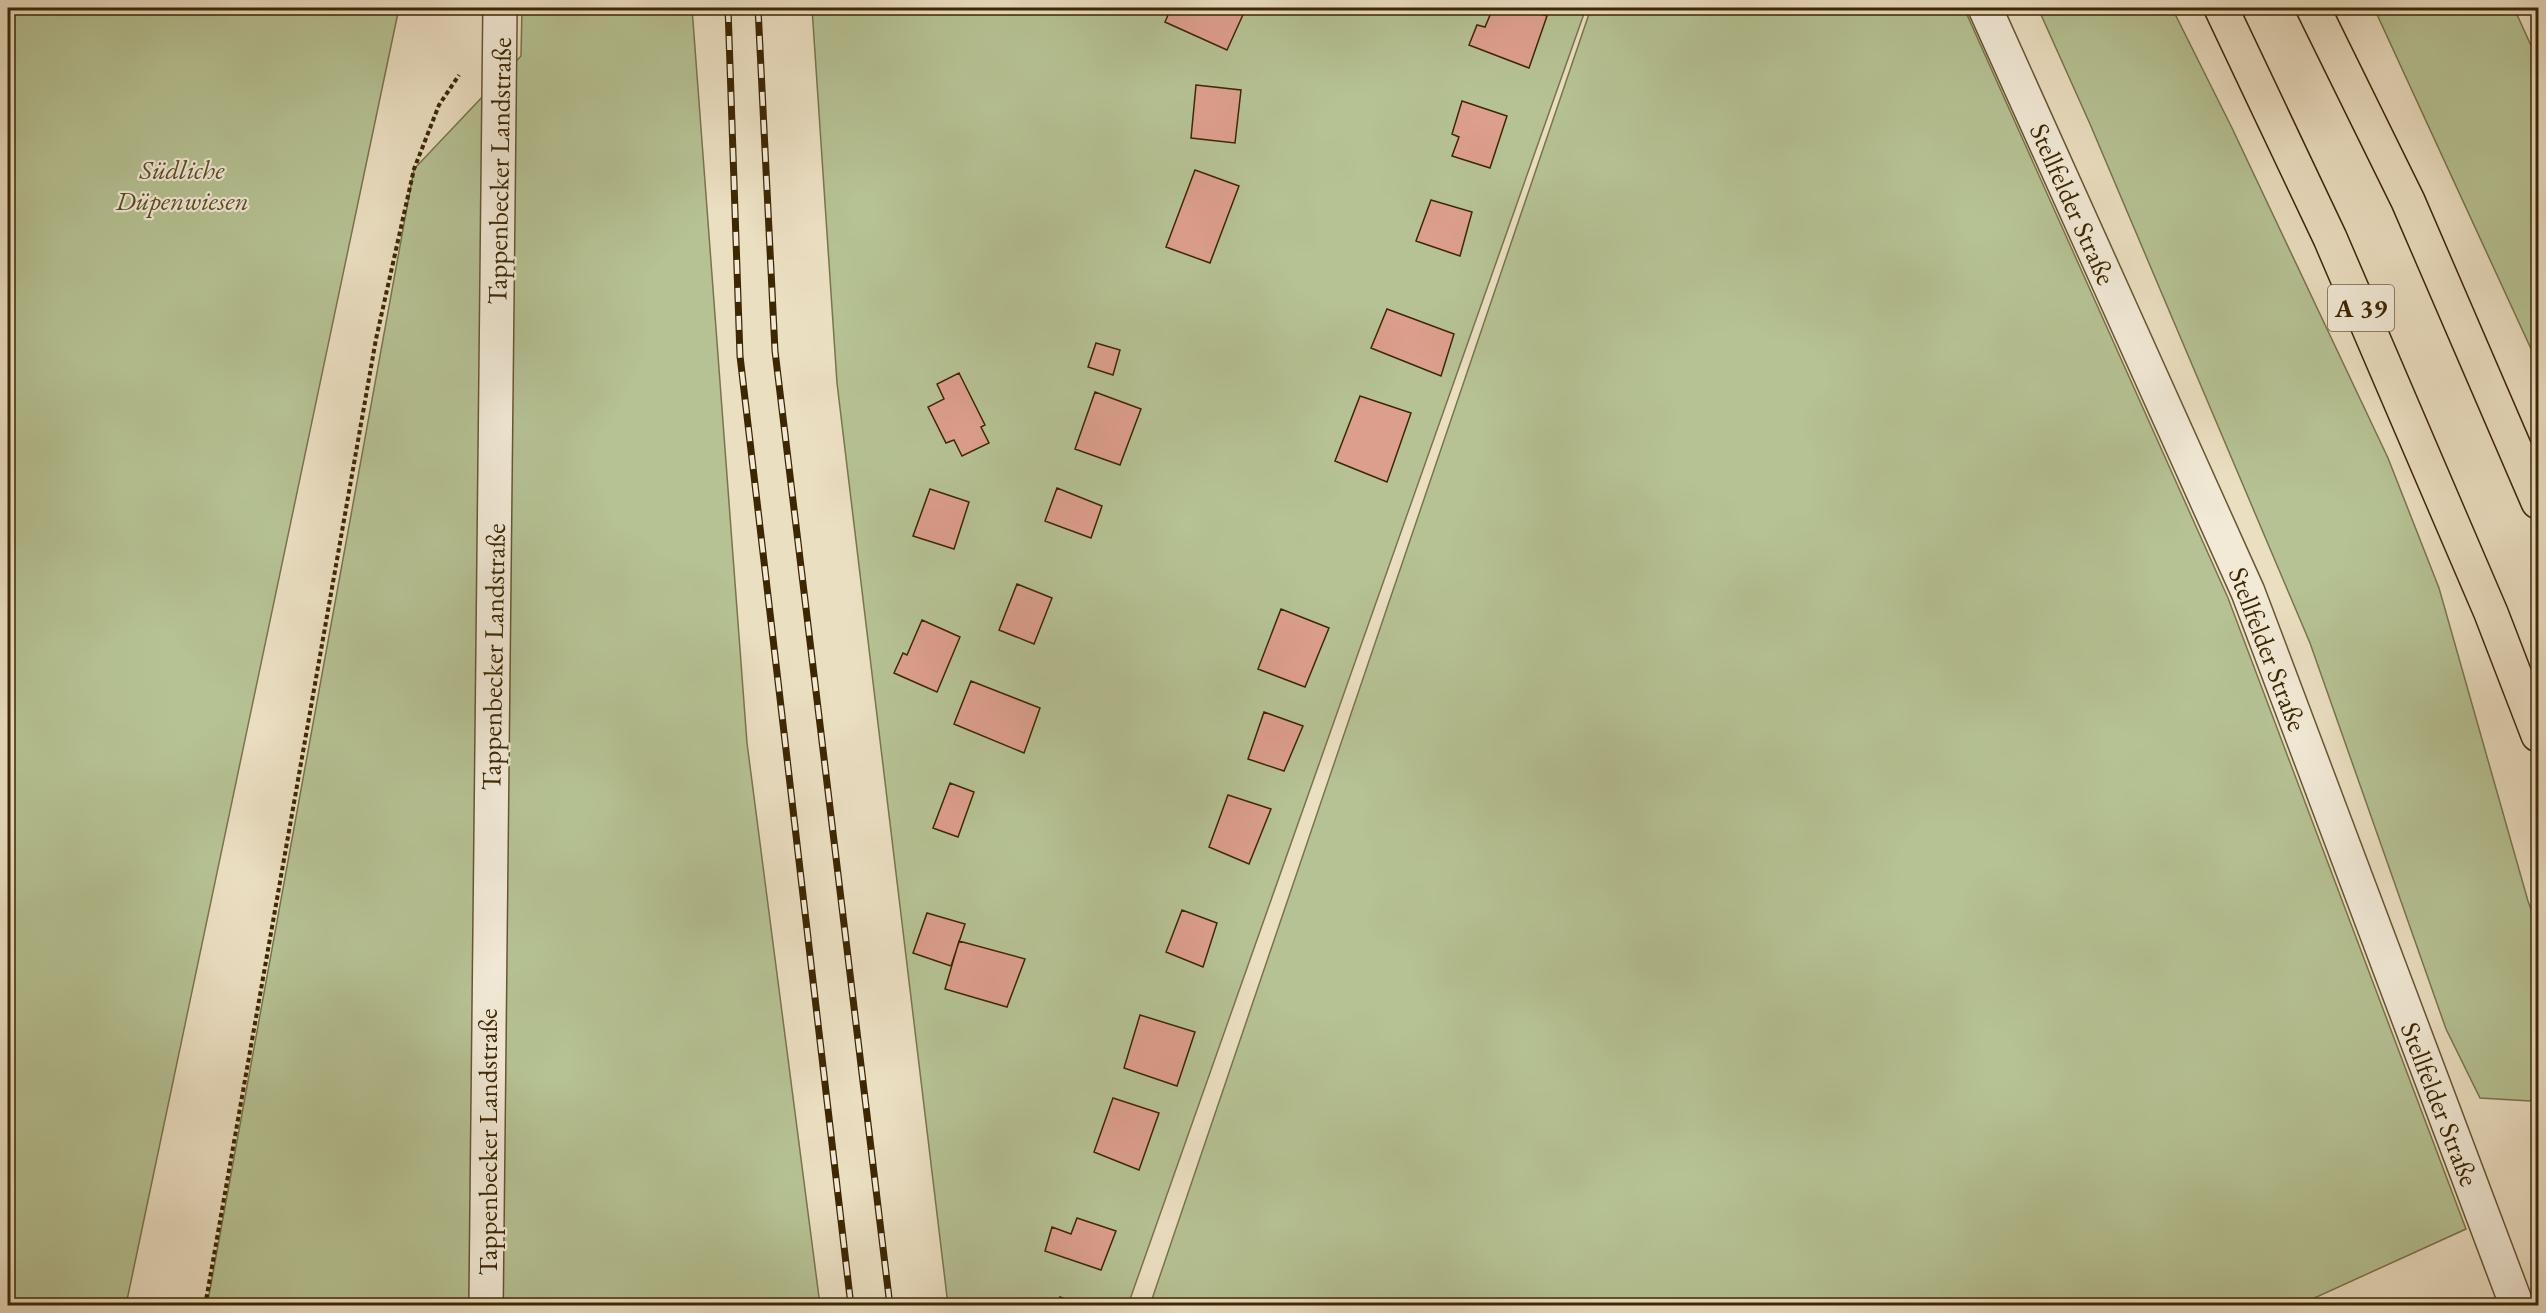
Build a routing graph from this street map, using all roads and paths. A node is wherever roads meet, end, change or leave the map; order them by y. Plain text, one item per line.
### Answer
1 (500, 8) edge
2 (1985, 8) edge
3 (2221, 8) edge
4 (2313, 8) edge
5 (463, 70) dead end
6 (2538, 502) edge
7 (2538, 735) edge
8 (205, 1305) edge
9 (486, 1305) edge
10 (2517, 1305) edge

1 - 9 street, Tappenbecker Landstraße
2 - 10 street, Stellfelder Straße
3 - 7 highway, A 39
4 - 6 highway
5 - 8 path

